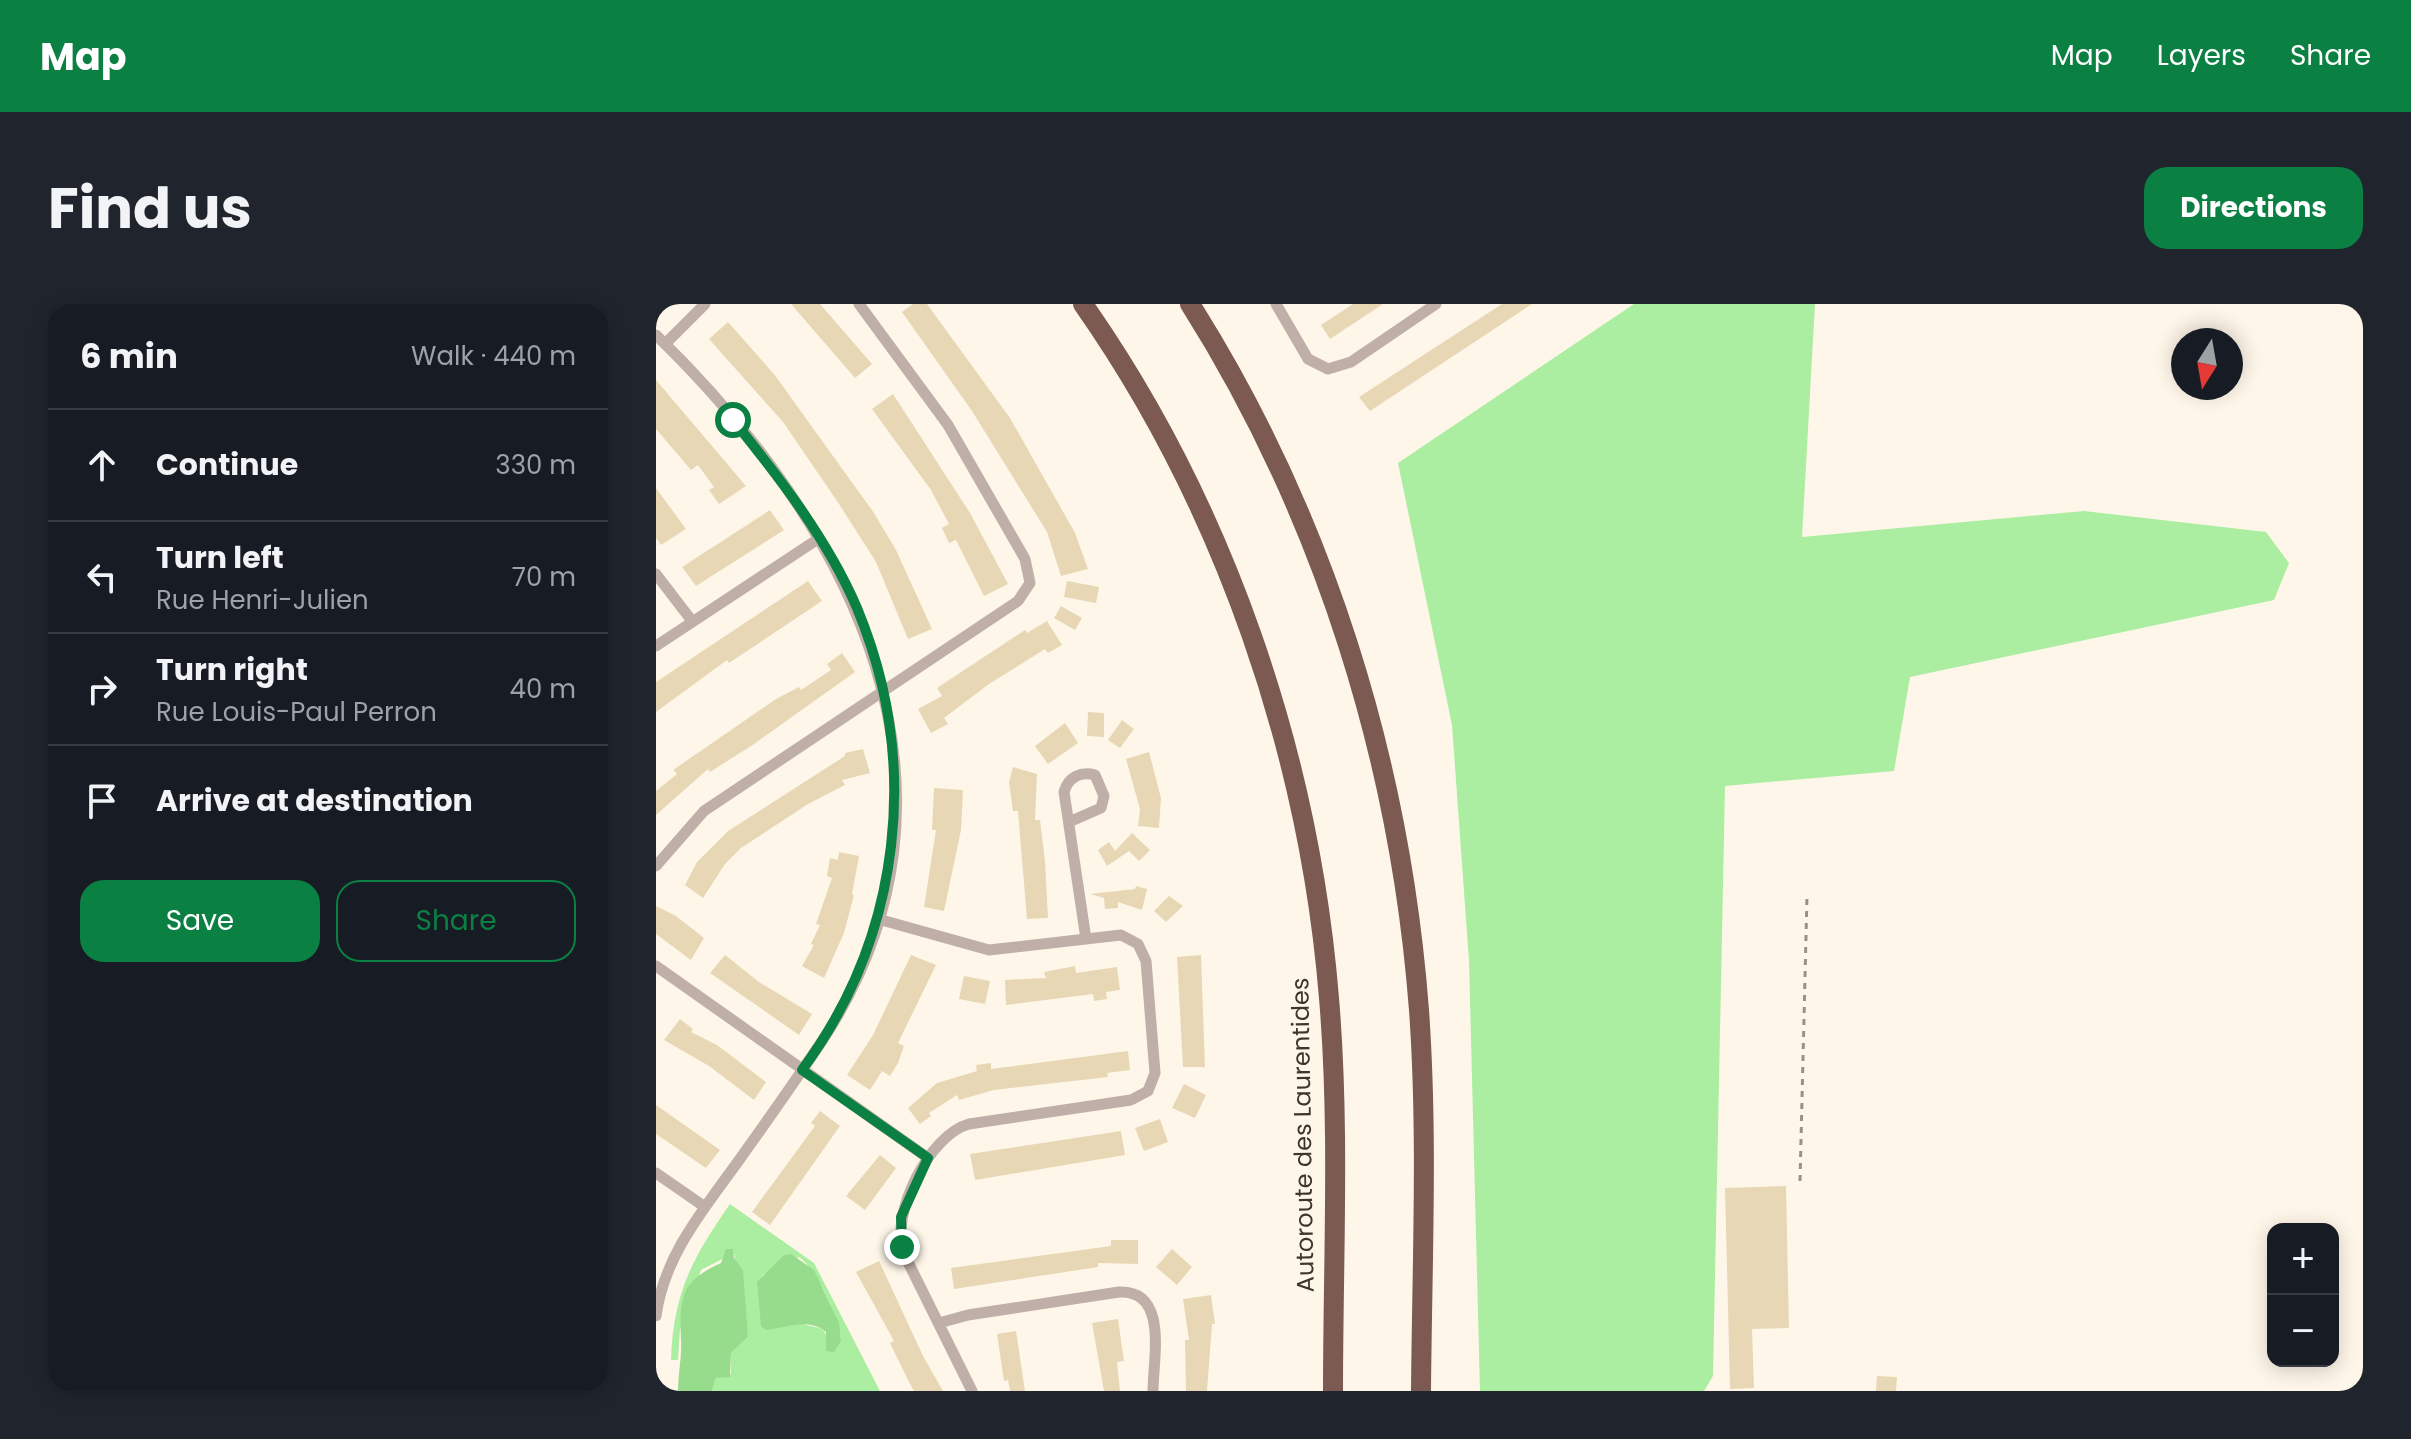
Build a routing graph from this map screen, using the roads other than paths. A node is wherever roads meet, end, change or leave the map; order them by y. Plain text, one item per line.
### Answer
1 (705, 304) edge
2 (859, 304) edge
3 (1083, 304) edge
4 (1190, 304) edge
5 (1276, 304) edge
6 (1436, 304) edge
7 (660, 340) edge
8 (818, 539) junction
9 (656, 574) edge
10 (692, 621) junction
11 (656, 646) edge
12 (884, 690) junction
13 (1069, 822) junction
14 (656, 866) edge
15 (878, 919) junction
16 (1086, 939) junction
17 (656, 966) edge
18 (802, 1070) junction
19 (928, 1158) junction
20 (656, 1173) edge
21 (705, 1207) junction
22 (656, 1316) edge
23 (939, 1323) junction
24 (972, 1391) edge
25 (1153, 1391) edge
26 (1333, 1391) edge
27 (1421, 1391) edge

1 - 7 street
2 - 12 street
3 - 26 highway, Autoroute des Laurentides
4 - 27 highway
5 - 6 street
7 - 8 street
8 - 10 street
8 - 12 street
9 - 10 street
10 - 11 street
12 - 14 street
12 - 15 street
13 - 13 street
13 - 16 street
15 - 16 street
15 - 18 street
16 - 19 street
17 - 18 street
18 - 19 street
18 - 21 street
19 - 23 street
20 - 21 street
21 - 22 street
23 - 24 street
23 - 25 street

